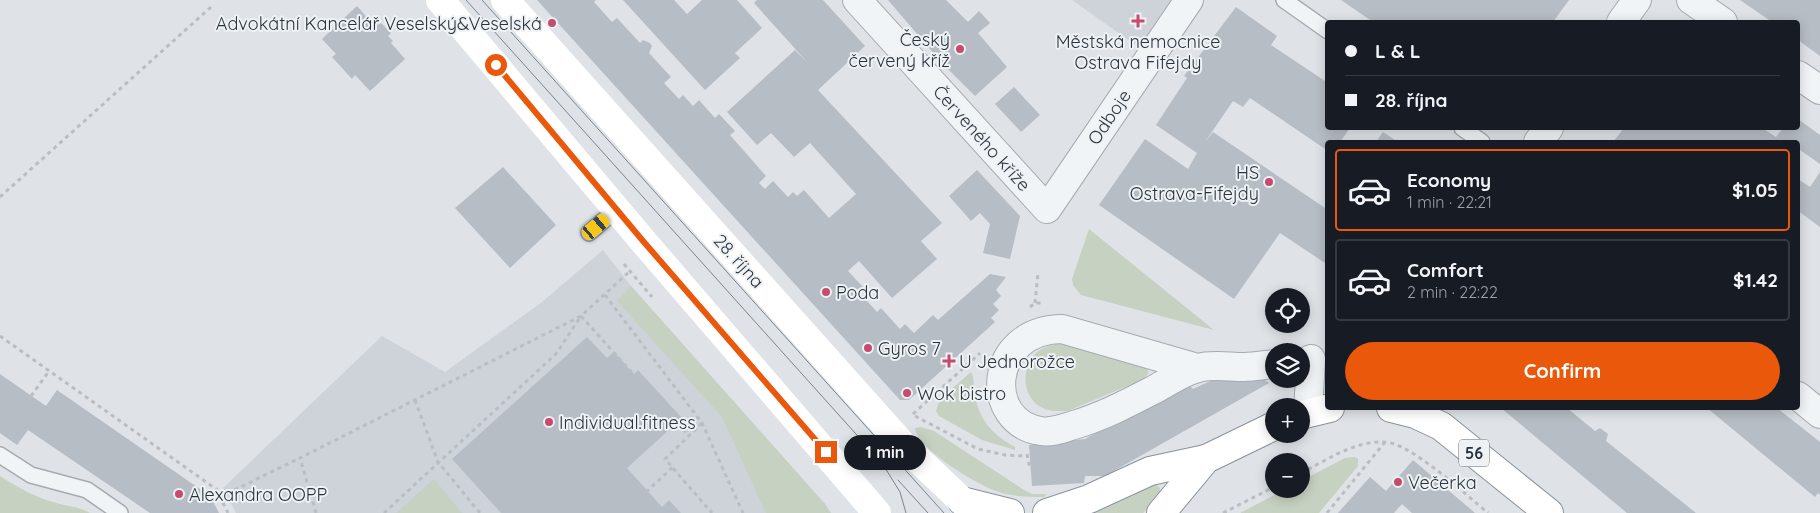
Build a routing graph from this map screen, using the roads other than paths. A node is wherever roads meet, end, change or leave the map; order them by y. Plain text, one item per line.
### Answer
1 (440, 0) edge
2 (505, 0) edge
3 (857, 0) edge
4 (1189, 0) edge
5 (1284, 0) edge
6 (1637, 0) edge
7 (1691, 0) edge
8 (1622, 20) edge
9 (1720, 20) edge
10 (1325, 29) edge
11 (1800, 76) edge
12 (1820, 90) edge
13 (1465, 130) edge
14 (1547, 130) edge
15 (1479, 140) edge
16 (1540, 140) edge
17 (1047, 209) joint
18 (616, 210) junction
19 (589, 233) dead end
20 (1313, 357) edge
21 (1265, 365) edge
22 (1197, 368) junction
23 (1800, 398) edge
24 (1399, 410) edge
25 (1313, 412) edge
26 (1820, 414) edge
27 (1265, 430) edge
28 (0, 455) edge
29 (1206, 459) junction
30 (862, 502) edge
31 (971, 507) edge
32 (120, 513) edge
33 (877, 513) edge
34 (1010, 513) edge
35 (1048, 513) edge
36 (1162, 513) edge
37 (1549, 513) edge

1 - 18 main road
2 - 31 main road, 28. října
3 - 17 street, Červeného kříže
4 - 17 street, Odboje
5 - 10 lane
6 - 8 street
7 - 9 street
11 - 12 street
13 - 15 lane
14 - 16 street
18 - 19 lane
18 - 30 main road
20 - 25 street
21 - 22 street
22 - 22 street
23 - 26 street
24 - 37 main road, 56
27 - 29 main road
28 - 32 lane
29 - 35 main road
29 - 36 main road
30 - 33 main road
31 - 34 main road

